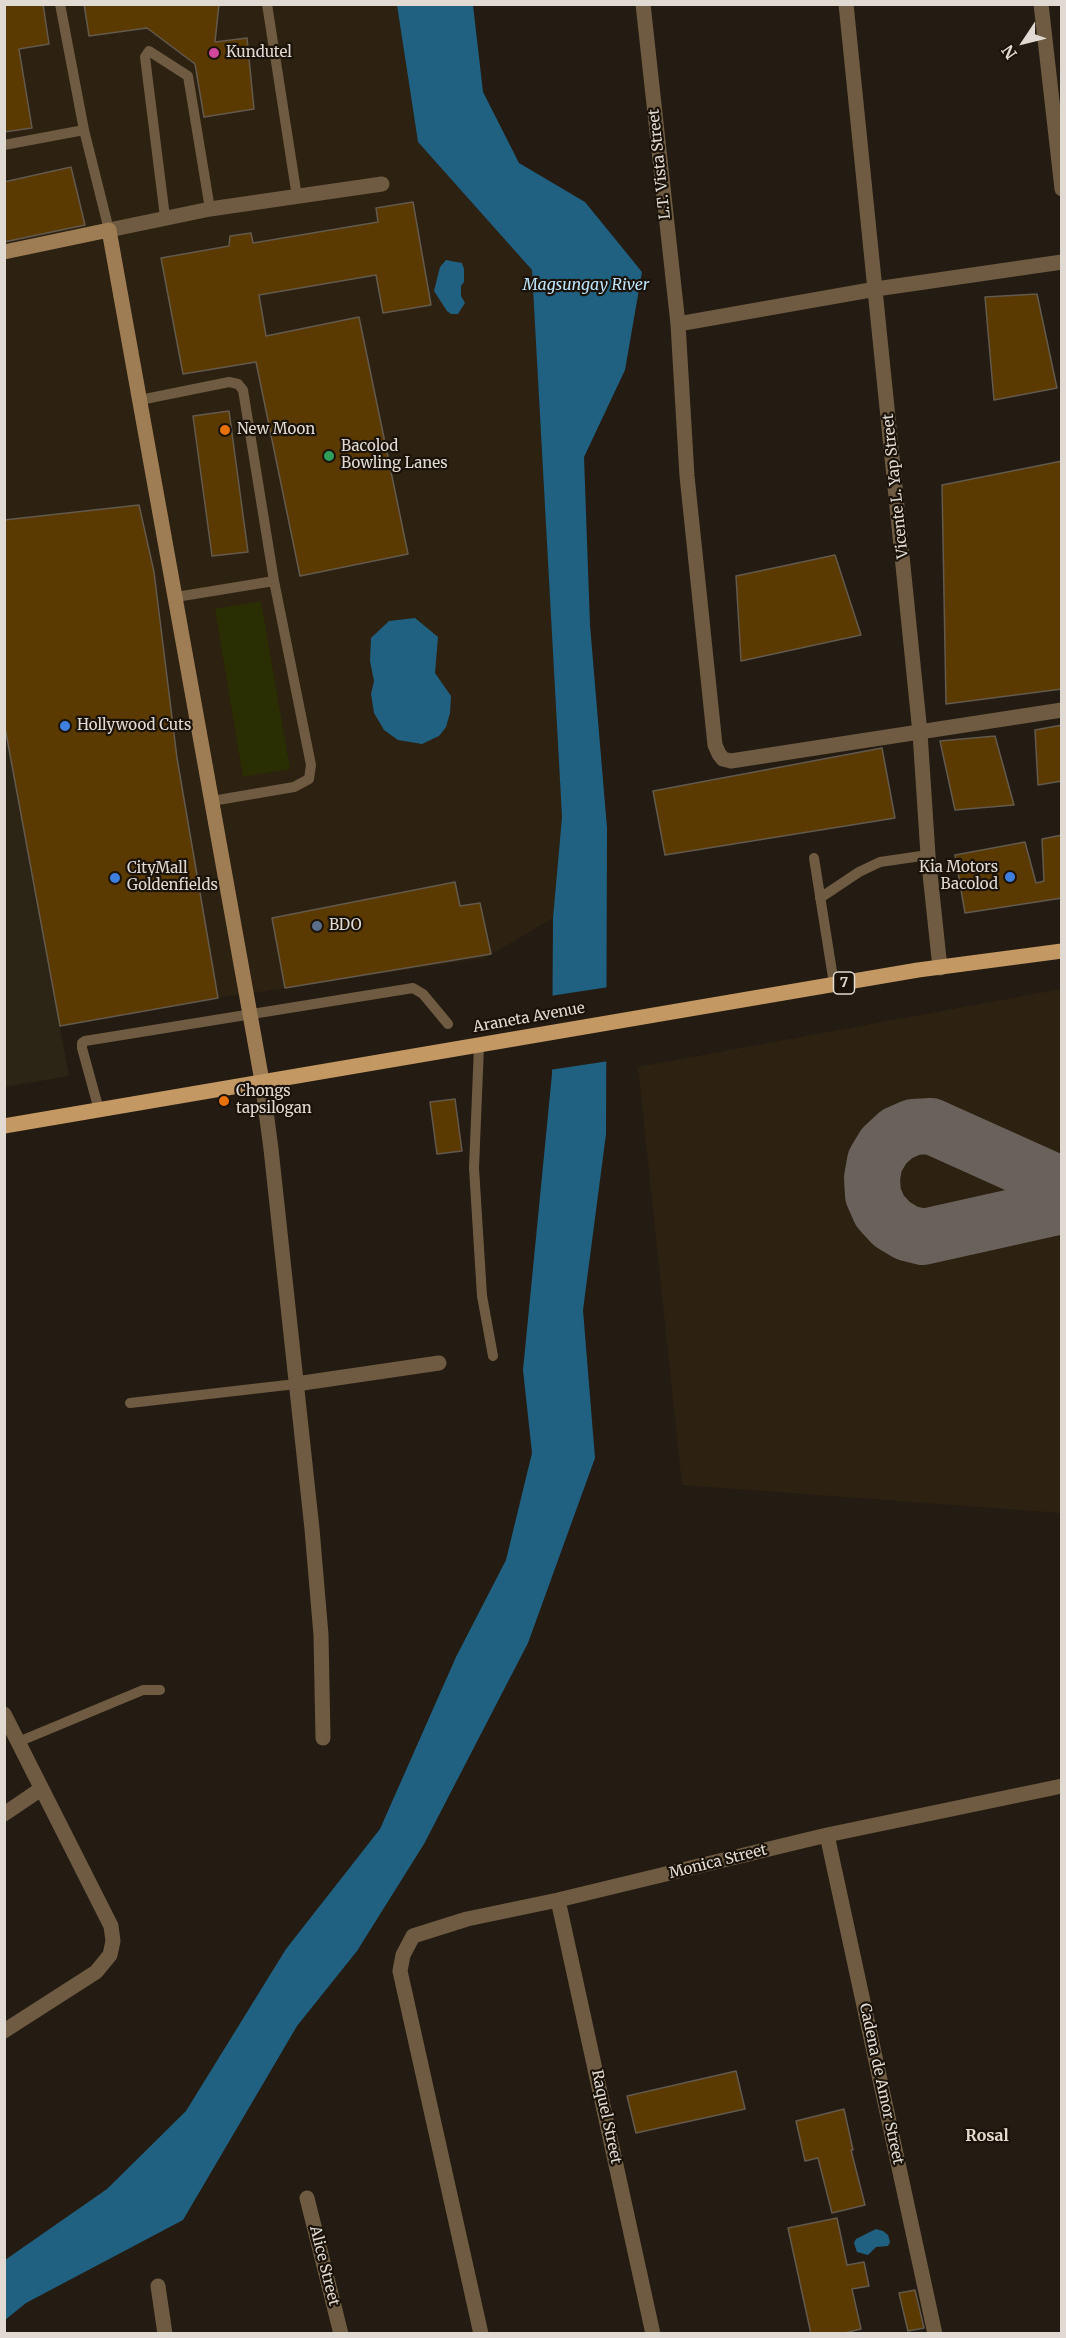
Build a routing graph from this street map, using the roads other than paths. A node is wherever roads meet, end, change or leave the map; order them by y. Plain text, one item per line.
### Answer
1 (60, 4) edge
2 (267, 4) edge
3 (643, 4) edge
4 (846, 4) edge
5 (1041, 4) edge
6 (84, 130) junction
7 (4, 145) edge
8 (382, 184) dead end
9 (1062, 189) edge
10 (297, 197) junction
11 (210, 209) junction
12 (165, 217) junction
13 (109, 230) junction
14 (4, 252) edge
15 (1062, 262) edge
16 (876, 289) junction
17 (678, 324) junction
18 (140, 400) junction
19 (274, 581) junction
20 (176, 597) junction
21 (1062, 710) edge
22 (920, 733) junction
23 (212, 801) junction
24 (928, 855) junction
25 (814, 858) dead end
26 (820, 898) junction
27 (1062, 951) edge
28 (940, 968) junction
29 (834, 984) junction
30 (250, 1014) junction
31 (448, 1024) dead end
32 (479, 1046) junction
33 (262, 1081) junction
34 (99, 1110) junction
35 (4, 1126) edge
36 (493, 1356) dead end
37 (439, 1363) dead end
38 (296, 1384) junction
39 (129, 1403) dead end
40 (160, 1690) dead end
41 (4, 1714) edge
42 (323, 1738) dead end
43 (18, 1742) junction
44 (1062, 1786) edge
45 (41, 1789) junction
46 (4, 1814) edge
47 (826, 1835) junction
48 (558, 1900) junction
49 (4, 2031) edge
50 (307, 2198) dead end
51 (158, 2286) dead end
52 (165, 2334) edge
53 (340, 2334) edge
54 (481, 2334) edge
55 (653, 2334) edge
56 (935, 2334) edge

1 - 6 lane
2 - 10 lane
3 - 17 street, L.T. Vista Street
4 - 16 street, Vicente L. Yap Street
5 - 9 street
6 - 7 lane
6 - 13 lane
8 - 10 street
10 - 11 street
11 - 12 street
11 - 12 lane
12 - 13 street
13 - 14 street
13 - 18 street
15 - 16 street
16 - 17 street
16 - 22 street, Vicente L. Yap Street
17 - 22 street, L.T. Vista Street
18 - 19 lane
18 - 20 street
19 - 20 lane
19 - 23 lane
20 - 23 street
21 - 22 street
22 - 24 street, Vicente L. Yap Street
23 - 30 street
24 - 26 lane
24 - 28 street, Vicente L. Yap Street
25 - 26 lane
26 - 29 lane
27 - 28 main road, Araneta Avenue / 7
28 - 29 main road, Araneta Avenue / 7
29 - 32 main road, Araneta Avenue / 7
30 - 31 lane
30 - 33 street
30 - 34 lane
32 - 33 main road, Araneta Avenue / 7
32 - 36 lane
33 - 34 main road, Araneta Avenue / 7
33 - 38 street
34 - 35 main road, Araneta Avenue / 7
37 - 38 street
38 - 39 lane
38 - 42 street
40 - 43 lane
41 - 43 street
43 - 45 street
44 - 47 street, Monica Street
45 - 46 street
45 - 49 street
47 - 48 street, Monica Street
47 - 56 street, Cadena de Amor Street
48 - 54 street, Monica Street
48 - 55 street, Raquel Street
50 - 53 street, Alice Street
51 - 52 street

